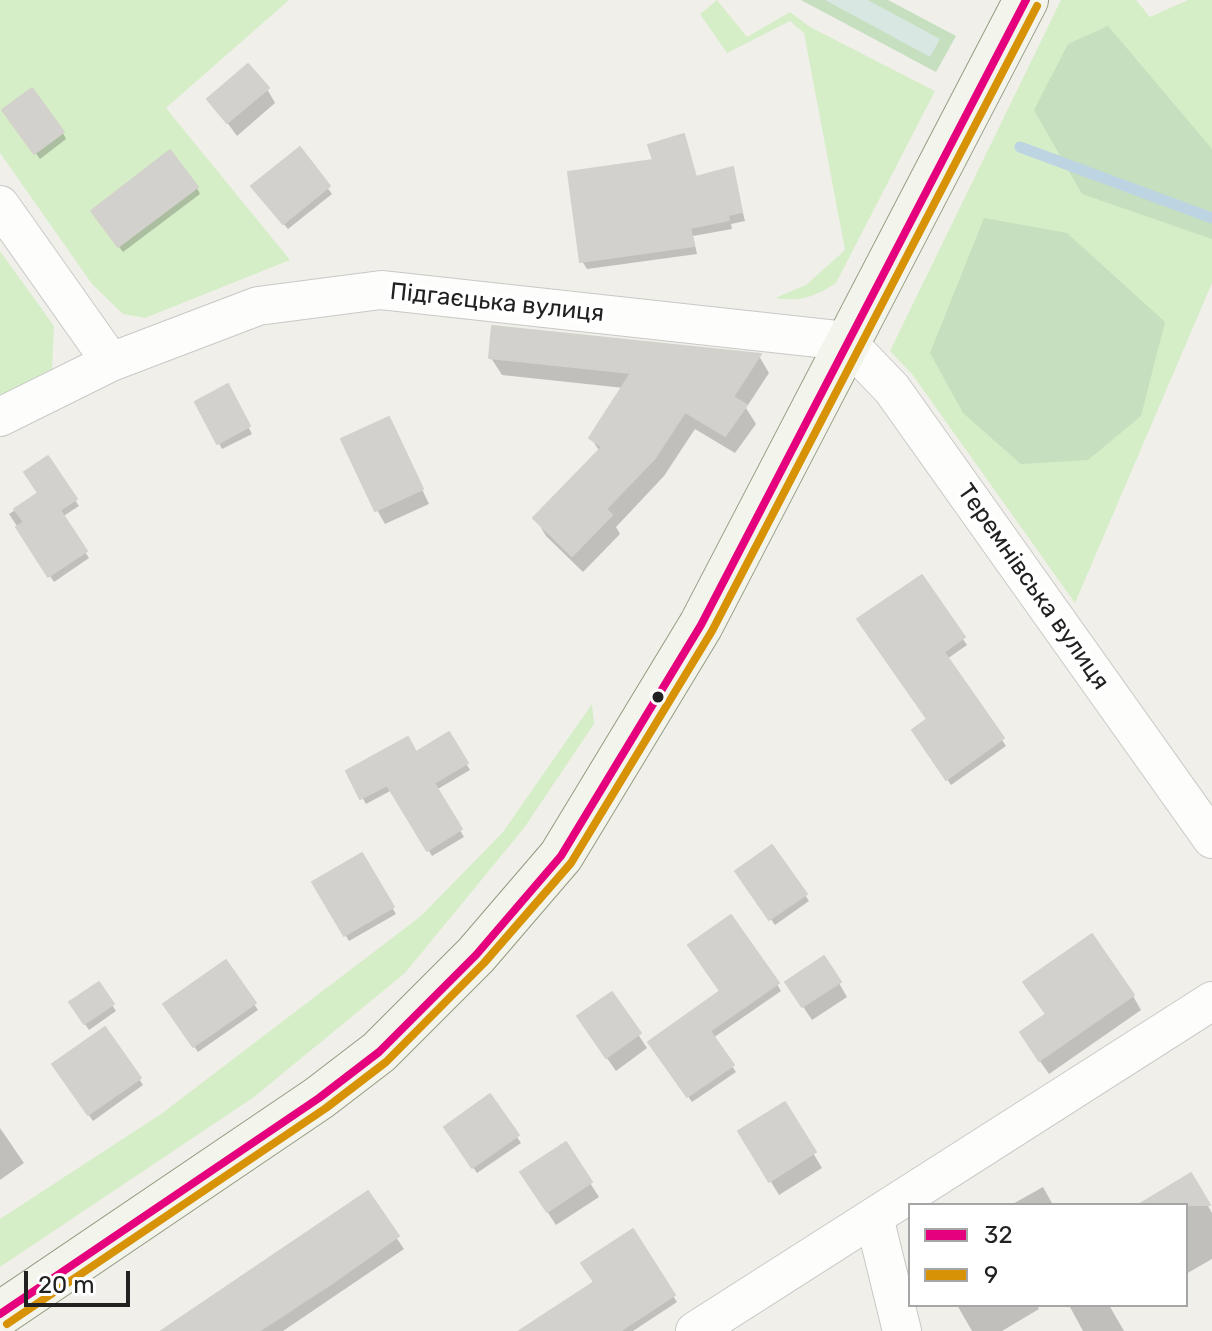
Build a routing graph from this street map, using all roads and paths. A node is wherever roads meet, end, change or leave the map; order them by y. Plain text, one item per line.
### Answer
1 (1026, 0) edge
2 (0, 205) edge
3 (846, 341) junction
4 (111, 362) junction
5 (0, 417) edge
6 (1212, 839) edge
7 (1212, 1001) edge
8 (874, 1217) junction
9 (0, 1314) edge
10 (695, 1331) edge
11 (902, 1331) edge

1 - 3 street
2 - 4 street
3 - 4 street, Підгаєцька вулиця
3 - 6 street, Теремнівська вулиця
3 - 9 street
4 - 5 street, Підгаєцька вулиця
7 - 8 street
8 - 10 street
8 - 11 street

